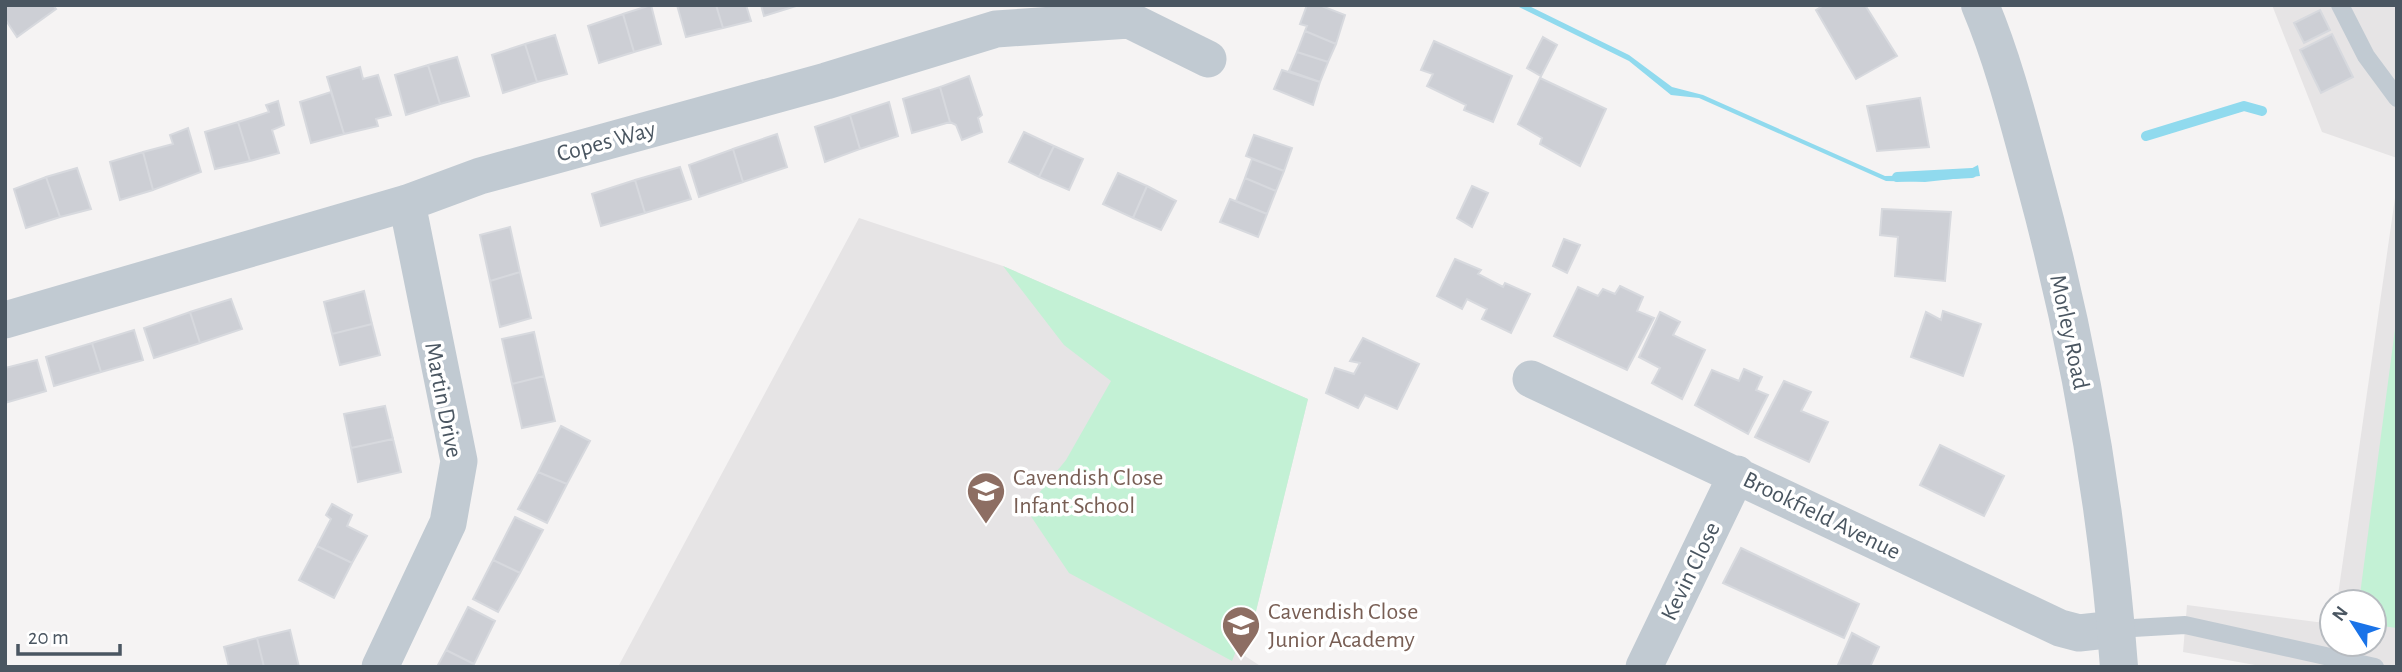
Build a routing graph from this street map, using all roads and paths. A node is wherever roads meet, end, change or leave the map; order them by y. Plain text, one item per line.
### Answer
1 (1980, 5) edge
2 (2340, 5) edge
3 (1208, 59) dead end
4 (2397, 98) edge
5 (407, 203) junction
6 (5, 320) edge
7 (1531, 379) dead end
8 (1737, 474) junction
9 (2116, 629) junction
10 (380, 667) edge
11 (1644, 667) edge
12 (2119, 667) edge
13 (2375, 667) edge

1 - 9 street, Morley Road
2 - 4 lane
3 - 5 street, Copes Way
5 - 6 street, Copes Way
5 - 10 street, Martin Drive
7 - 8 street, Brookfield Avenue
8 - 9 street, Brookfield Avenue
8 - 11 street, Kevin Close
9 - 12 street, Morley Road
9 - 13 lane

